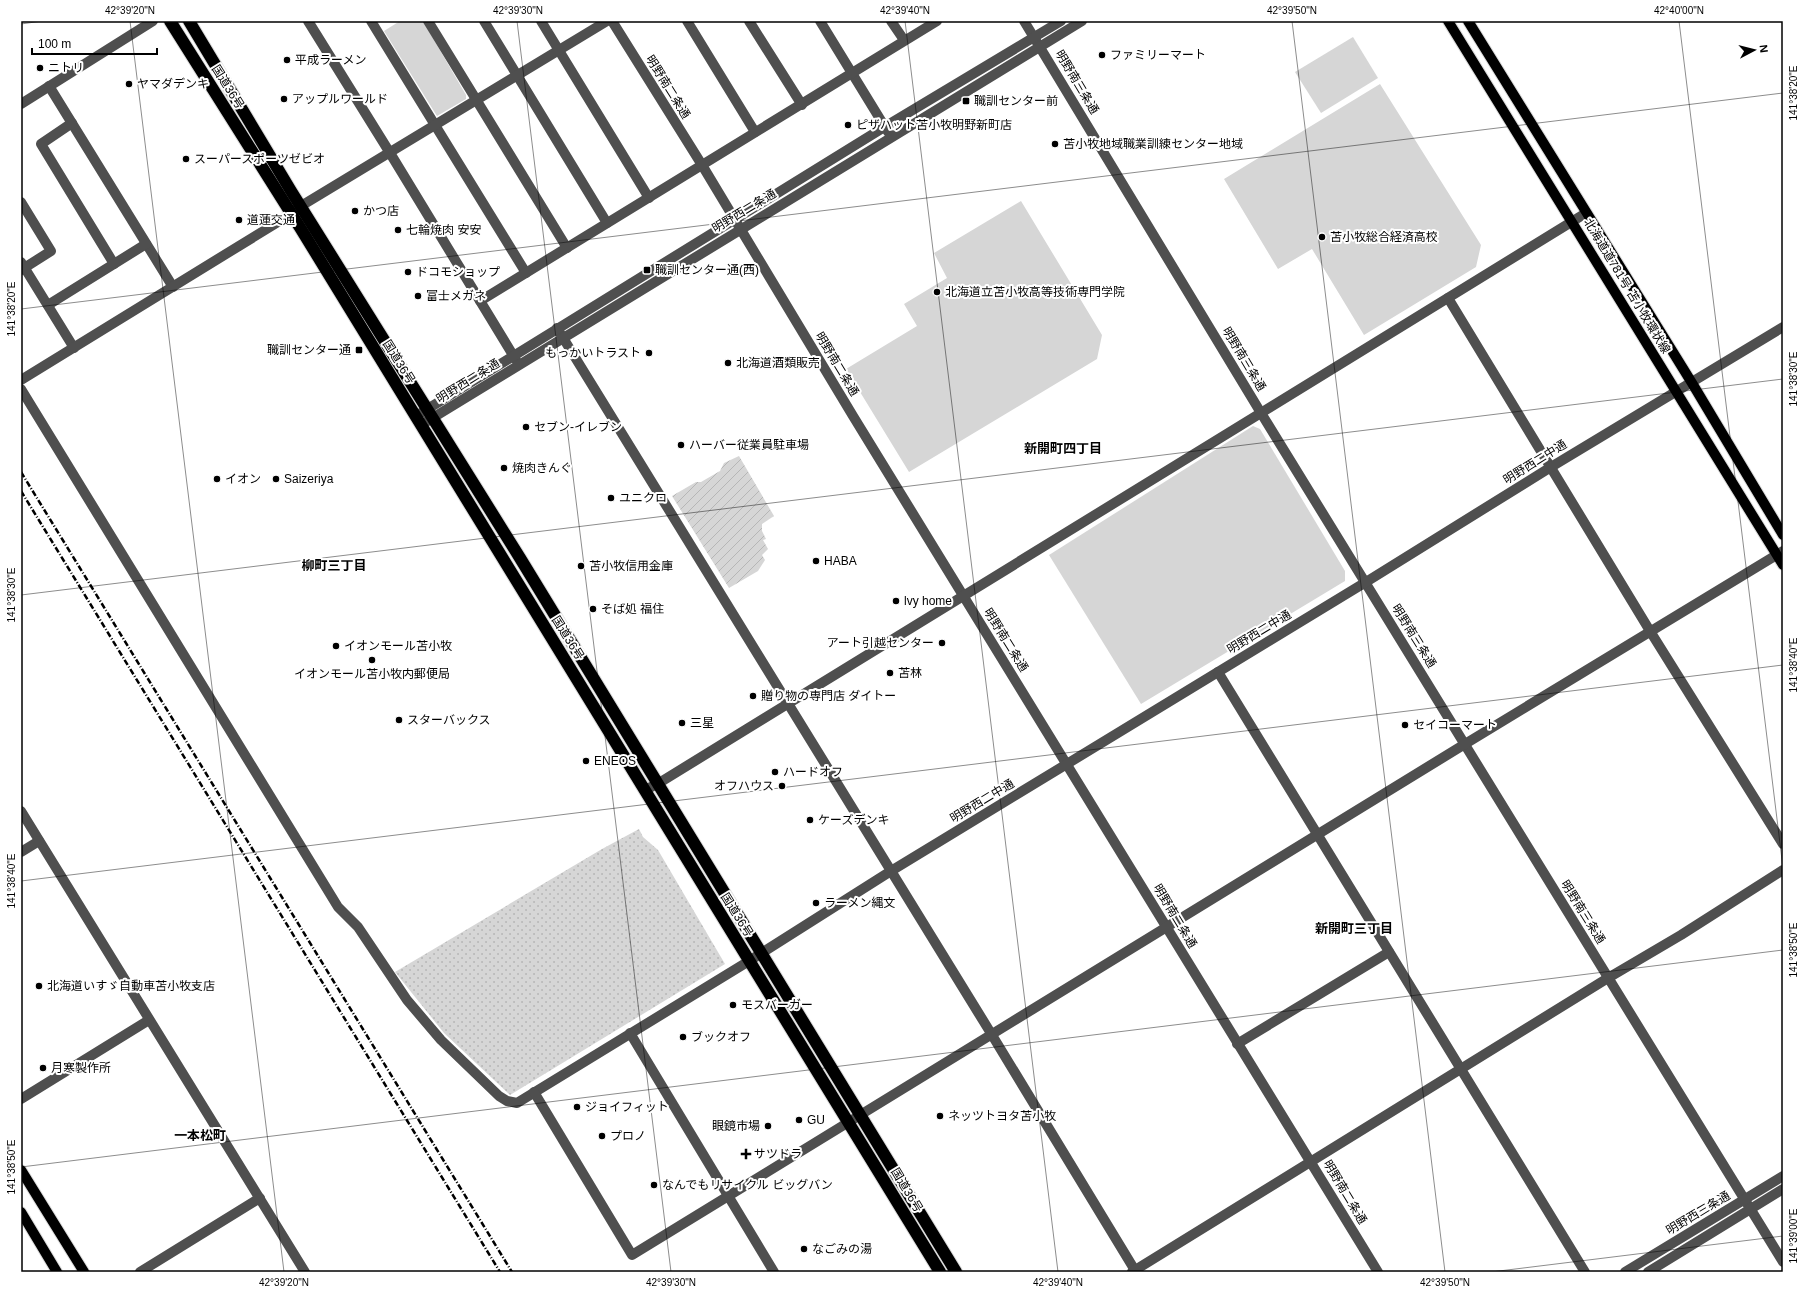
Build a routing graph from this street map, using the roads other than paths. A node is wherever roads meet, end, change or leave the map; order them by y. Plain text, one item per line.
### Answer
1 (153, 21) edge
2 (170, 21) edge
3 (190, 21) edge
4 (308, 21) edge
5 (371, 21) edge
6 (428, 21) edge
7 (484, 21) edge
8 (541, 21) edge
9 (607, 21) edge
10 (612, 21) edge
11 (687, 21) edge
12 (749, 21) edge
13 (820, 21) edge
14 (891, 21) edge
15 (937, 21) edge
16 (1024, 21) edge
17 (1061, 21) edge
18 (1082, 21) edge
19 (1448, 21) edge
20 (1468, 21) edge
21 (1034, 37) junction
22 (904, 40) junction
23 (1040, 46) junction
24 (559, 51) junction
25 (852, 73) junction
26 (518, 76) junction
27 (49, 86) junction
28 (476, 101) junction
29 (21, 104) edge
30 (802, 105) junction
31 (72, 123) junction
32 (435, 125) junction
33 (886, 126) junction
34 (755, 132) junction
35 (891, 137) junction
36 (390, 153) junction
37 (702, 165) junction
38 (649, 198) junction
39 (21, 202) edge
40 (301, 206) junction
41 (1586, 213) junction
42 (291, 214) junction
43 (735, 219) junction
44 (1572, 221) junction
45 (607, 223) junction
46 (741, 229) junction
47 (146, 244) junction
48 (567, 248) junction
49 (114, 264) junction
50 (22, 267) edge
51 (526, 273) junction
52 (173, 287) junction
53 (1448, 298) junction
54 (480, 301) junction
55 (48, 305) junction
56 (1783, 327) edge
57 (557, 328) junction
58 (563, 338) junction
59 (74, 348) junction
60 (516, 360) junction
61 (21, 380) edge
62 (1692, 383) junction
63 (21, 389) edge
64 (1677, 392) junction
65 (1262, 412) junction
66 (430, 414) junction
67 (418, 421) junction
68 (1551, 467) junction
69 (1783, 535) edge
70 (1780, 553) edge
71 (1783, 565) edge
72 (1366, 582) junction
73 (964, 595) junction
74 (1650, 631) junction
75 (1218, 672) junction
76 (787, 702) junction
77 (1465, 744) junction
78 (1068, 764) junction
79 (658, 783) junction
80 (645, 790) junction
81 (21, 811) edge
82 (1318, 835) junction
83 (39, 841) junction
84 (1783, 844) edge
85 (21, 852) edge
86 (1783, 870) edge
87 (891, 871) junction
88 (1167, 928) junction
89 (1389, 952) junction
90 (761, 954) junction
91 (749, 961) junction
92 (1608, 978) junction
93 (149, 1020) junction
94 (630, 1033) junction
95 (992, 1035) junction
96 (1237, 1044) junction
97 (1460, 1069) junction
98 (534, 1092) junction
99 (21, 1099) edge
100 (861, 1116) junction
101 (850, 1122) junction
102 (1311, 1161) junction
103 (21, 1170) edge
104 (1783, 1176) edge
105 (1783, 1189) edge
106 (260, 1198) junction
107 (728, 1198) junction
108 (1745, 1200) junction
109 (1750, 1209) junction
110 (21, 1212) edge
111 (1783, 1262) edge
112 (1134, 1271) edge
113 (57, 1272) edge
114 (84, 1272) edge
115 (140, 1272) edge
116 (305, 1272) edge
117 (774, 1272) edge
118 (940, 1272) edge
119 (956, 1272) edge
120 (1378, 1272) edge
121 (1585, 1272) edge
122 (1625, 1272) edge
123 (1648, 1272) edge

1 - 27 street
2 - 42 highway, 国道36号
3 - 40 highway, 国道36号
4 - 36 street
5 - 32 street
6 - 28 street
7 - 26 street
8 - 24 street
9 - 24 street
10 - 37 street, 明野南二条通
11 - 34 street
12 - 30 street
13 - 25 street
14 - 22 street
15 - 22 street
16 - 21 street, 明野南三条通
17 - 21 street, 明野西二条通
18 - 23 street, 明野西二条通
19 - 44 main road, 北海道道781号 苫小牧環状線
20 - 41 main road, 北海道道781号 苫小牧環状線
21 - 23 street, 明野南三条通
21 - 33 street, 明野西二条通
22 - 25 street
23 - 35 street, 明野西二条通
23 - 65 street, 明野南三条通
24 - 26 street
24 - 38 street
25 - 30 street
25 - 33 street
26 - 28 street
26 - 45 street
27 - 29 street
27 - 31 street
28 - 32 street
28 - 48 street
30 - 34 street
31 - 47 street
31 - 49 street
32 - 36 street
32 - 51 street
33 - 35 street
33 - 43 street, 明野西二条通
34 - 37 street
35 - 46 street, 明野西二条通
36 - 40 street
36 - 54 street
37 - 38 street
37 - 43 street, 明野南二条通
38 - 45 street
39 - 50 street
40 - 42 street
40 - 66 highway, 国道36号
41 - 44 street
41 - 62 main road, 北海道道781号 苫小牧環状線
42 - 52 street
42 - 67 highway, 国道36号
43 - 46 street, 明野南二条通
43 - 57 street, 明野西二条通
44 - 53 street
44 - 64 main road, 北海道道781号 苫小牧環状線
45 - 48 street
46 - 58 street, 明野西二条通
46 - 73 street, 明野南二条通
47 - 49 street
47 - 52 street
48 - 51 street
49 - 55 street
50 - 55 street
51 - 54 street
52 - 59 street
53 - 65 street
53 - 68 street
54 - 60 street
55 - 59 street
56 - 62 street, 明野西二中通
57 - 58 street
57 - 60 street, 明野西二条通
58 - 60 street, 明野西二条通
58 - 76 street
59 - 61 street
60 - 66 street, 明野西二条通
62 - 64 street, 明野西二中通
62 - 69 main road, 北海道道781号 苫小牧環状線
63 - 98 street, 明野西二中通
64 - 68 street, 明野西二中通
64 - 70 main road, 北海道道781号 苫小牧環状線
65 - 72 street, 明野南三条通
65 - 73 street
66 - 67 street, 明野西二条通
66 - 79 highway, 国道36号
67 - 80 highway, 国道36号
68 - 72 street, 明野西二中通
68 - 74 street
70 - 71 main road, 北海道道781号 苫小牧環状線
70 - 74 street
72 - 75 street, 明野西二中通
72 - 77 street, 明野南三条通
73 - 76 street
73 - 78 street, 明野南二条通
74 - 77 street
74 - 84 street
75 - 78 street, 明野西二中通
75 - 82 street
76 - 79 street
76 - 87 street
77 - 82 street
77 - 92 street, 明野南三条通
78 - 87 street, 明野西二中通
78 - 88 street, 明野南二条通
79 - 80 street
79 - 90 highway, 国道36号
80 - 91 highway, 国道36号
81 - 83 street
82 - 88 street
82 - 89 street
83 - 85 street
83 - 93 street
86 - 92 street
87 - 90 street, 明野西二中通
87 - 95 street
88 - 95 street
88 - 96 street, 明野南二条通
89 - 96 street
89 - 97 street
90 - 91 street, 明野西二中通
90 - 100 highway, 国道36号
91 - 94 street, 明野西二中通
91 - 101 highway, 国道36号
92 - 97 street
92 - 108 street, 明野南三条通
93 - 99 street
93 - 106 street
94 - 98 street, 明野西二中通
94 - 107 street
95 - 100 street
95 - 112 street
96 - 102 street, 明野南二条通
97 - 102 street
97 - 121 street
98 - 107 street
100 - 101 street
100 - 119 highway, 国道36号
101 - 107 street
101 - 118 highway, 国道36号
102 - 112 street
102 - 120 street, 明野南二条通
103 - 114 main road
104 - 108 street, 明野西三条通
105 - 109 street, 明野西三条通
106 - 115 street
106 - 116 street
107 - 117 street
108 - 109 street, 明野南三条通
108 - 122 street, 明野西三条通
109 - 111 street, 明野南三条通
109 - 123 street, 明野西三条通
110 - 113 main road

